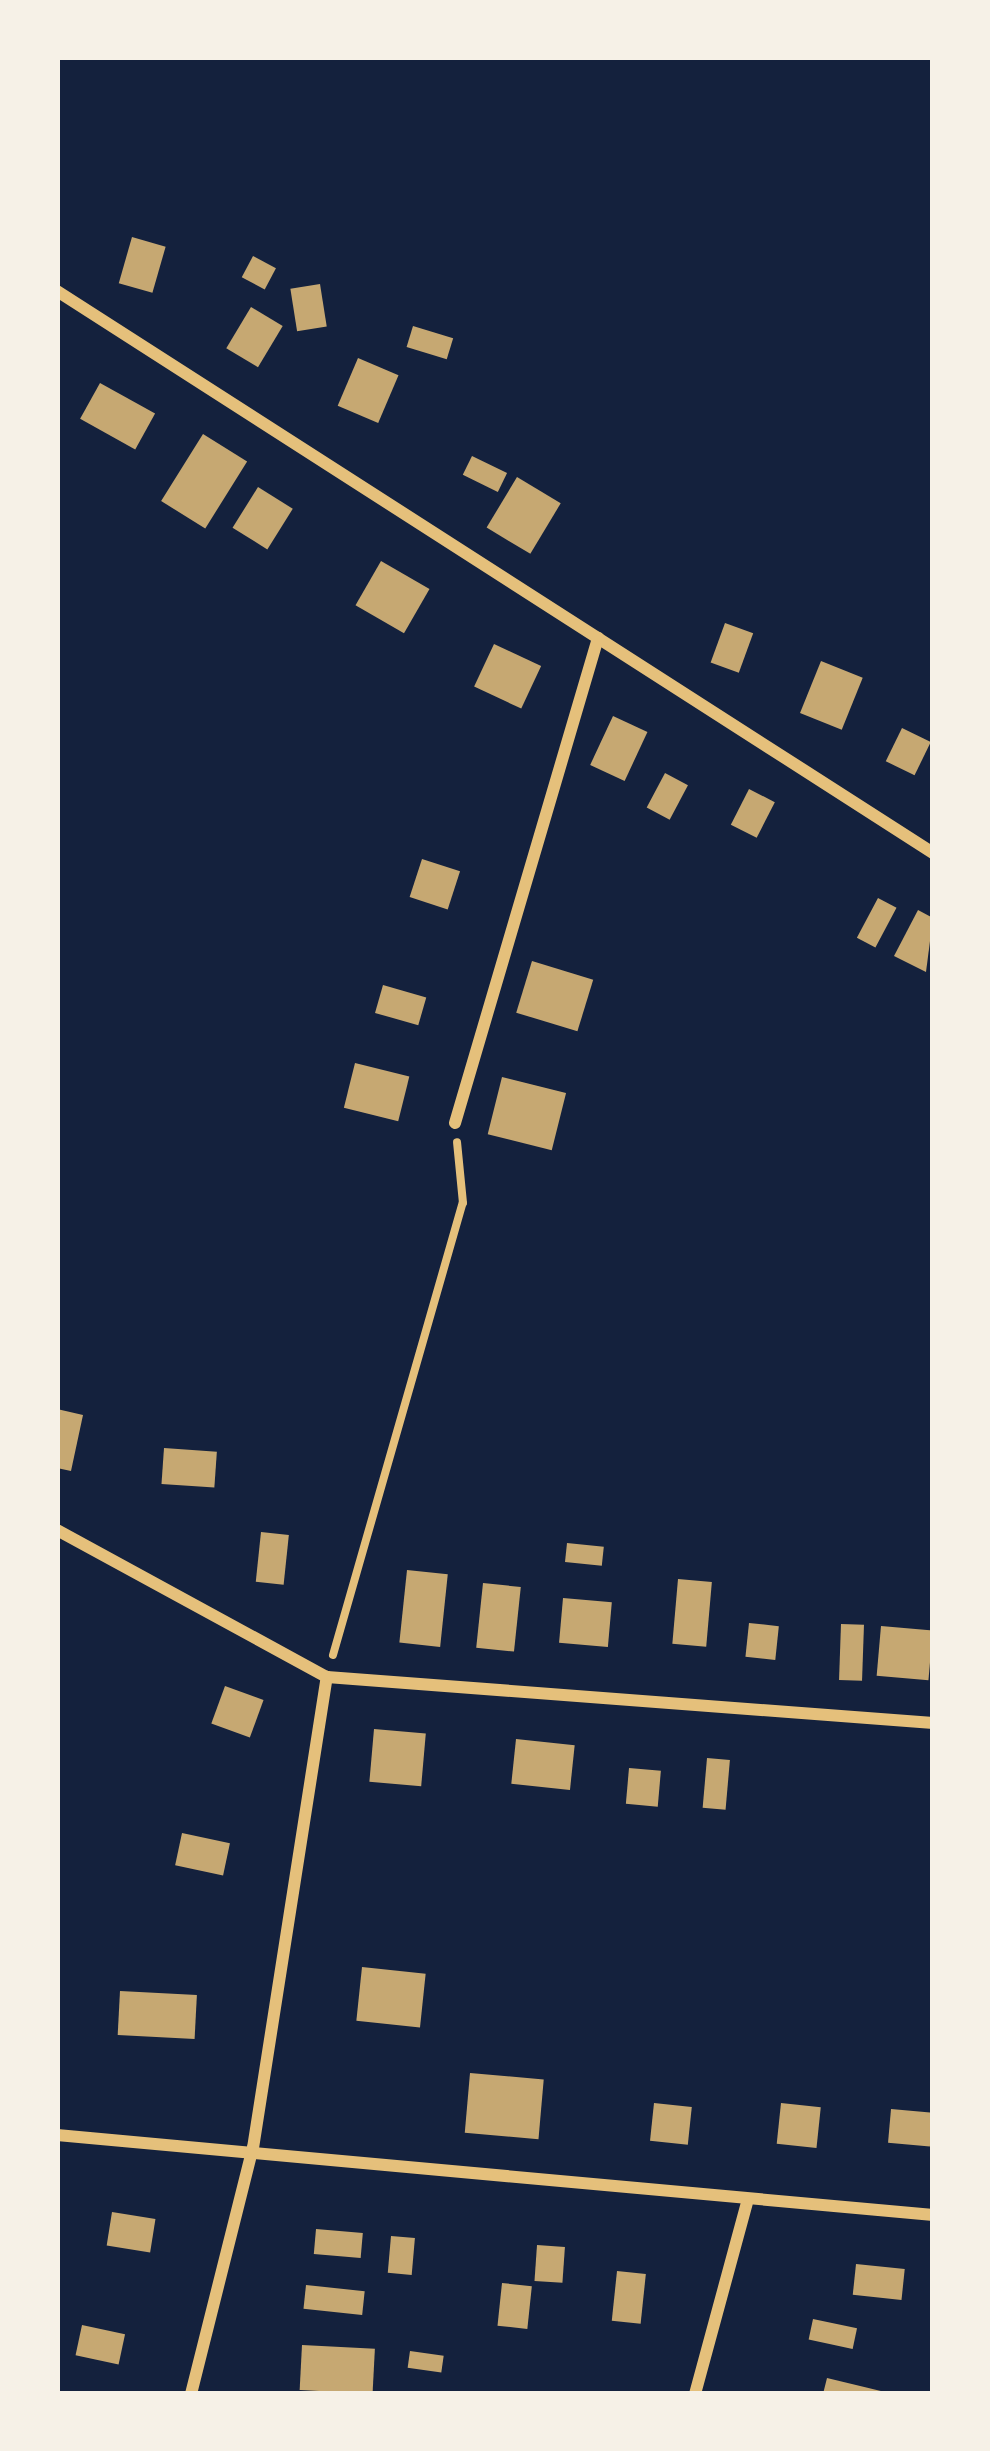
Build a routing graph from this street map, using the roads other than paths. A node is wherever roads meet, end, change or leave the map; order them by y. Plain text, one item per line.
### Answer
1 (57, 291) edge
2 (598, 638) junction
3 (933, 853) edge
4 (454, 1123) road end
5 (57, 1530) edge
6 (327, 1677) junction
7 (933, 1723) edge
8 (57, 2134) edge
9 (253, 2148) junction
10 (747, 2203) junction
11 (933, 2215) edge
12 (191, 2394) edge
13 (695, 2394) edge

1 - 2 street
2 - 3 street
2 - 4 street
5 - 6 street
6 - 7 street
6 - 9 street
8 - 9 street
9 - 10 street
9 - 12 street
10 - 11 street
10 - 13 street

